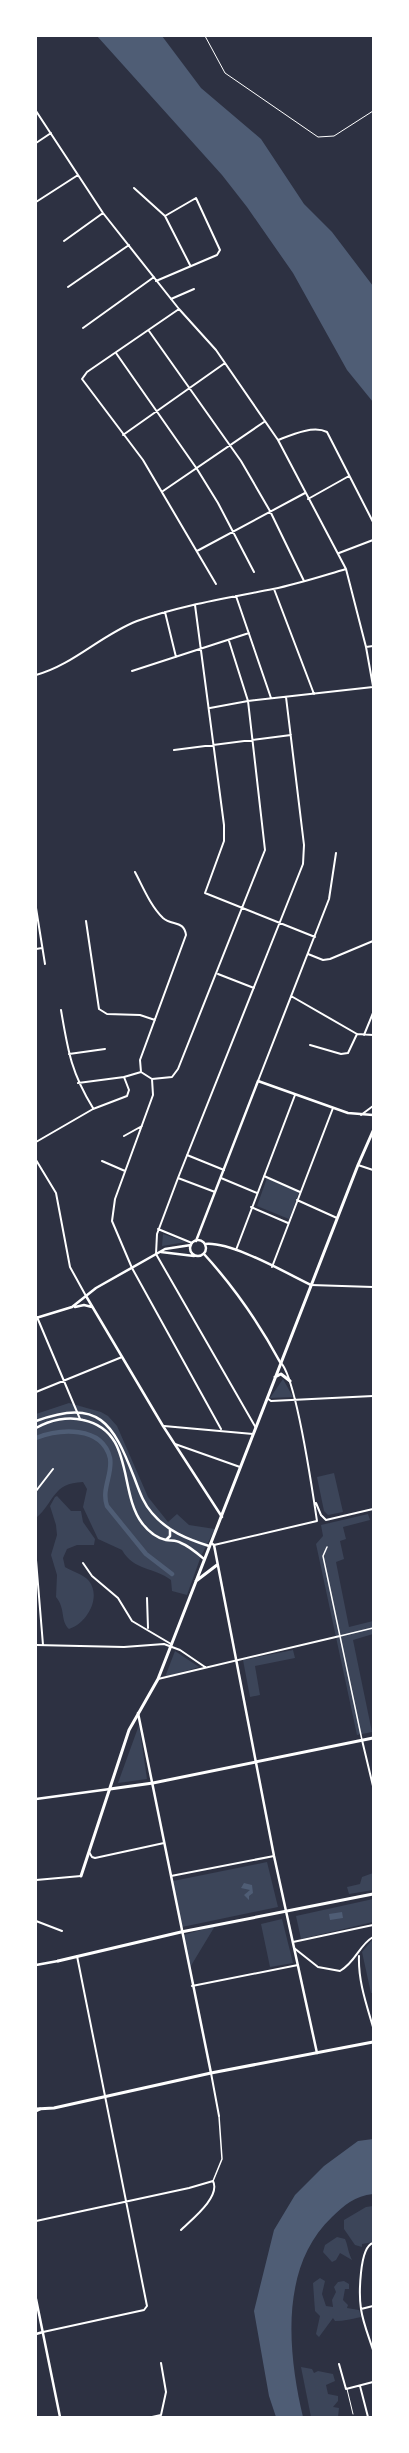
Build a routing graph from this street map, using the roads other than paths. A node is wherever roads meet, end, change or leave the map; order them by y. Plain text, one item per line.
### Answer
1 (205, 36) edge
2 (36, 111) edge
3 (373, 111) edge
4 (51, 134) junction
5 (36, 143) edge
6 (78, 175) junction
7 (134, 188) dead end
8 (36, 202) edge
9 (103, 213) junction
10 (165, 216) junction
11 (64, 241) dead end
12 (129, 245) junction
13 (190, 265) junction
14 (154, 278) junction
15 (156, 281) junction
16 (68, 287) dead end
17 (194, 289) dead end
18 (171, 299) junction
19 (179, 309) junction
20 (83, 328) dead end
21 (149, 331) junction
22 (116, 354) junction
23 (225, 363) junction
24 (191, 388) junction
25 (156, 412) junction
26 (264, 422) junction
27 (124, 435) junction
28 (278, 440) junction
29 (231, 445) junction
30 (197, 469) junction
31 (350, 476) junction
32 (163, 491) junction
33 (305, 493) junction
34 (308, 499) junction
35 (270, 511) junction
36 (373, 522) edge
37 (232, 531) junction
38 (373, 540) edge
39 (197, 551) junction
40 (339, 553) junction
41 (346, 569) junction
42 (254, 572) dead end
43 (304, 581) junction
44 (216, 584) dead end
45 (274, 589) junction
46 (236, 596) junction
47 (195, 605) junction
48 (165, 612) junction
49 (249, 633) junction
50 (228, 641) junction
51 (373, 646) edge
52 (366, 647) junction
53 (200, 649) junction
54 (176, 657) junction
55 (132, 671) dead end
56 (36, 675) edge
57 (373, 686) edge
58 (314, 694) junction
59 (286, 697) junction
60 (271, 698) junction
61 (248, 701) junction
62 (210, 708) junction
63 (291, 735) junction
64 (251, 739) junction
65 (213, 744) junction
66 (174, 750) dead end
67 (336, 853) dead end
68 (135, 872) dead end
69 (36, 908) edge
70 (242, 908) junction
71 (86, 921) dead end
72 (37, 922) edge
73 (278, 922) junction
74 (315, 937) junction
75 (373, 941) edge
76 (42, 948) junction
77 (36, 949) edge
78 (308, 954) junction
79 (45, 964) dead end
80 (218, 974) junction
81 (254, 988) junction
82 (291, 996) junction
83 (61, 1010) dead end
84 (373, 1013) edge
85 (155, 1020) junction
86 (357, 1034) junction
87 (364, 1035) junction
88 (373, 1035) edge
89 (310, 1045) dead end
90 (105, 1049) dead end
91 (69, 1054) junction
92 (141, 1072) junction
93 (124, 1077) junction
94 (152, 1079) junction
95 (258, 1081) junction
96 (78, 1083) junction
97 (295, 1095) junction
98 (373, 1107) edge
99 (93, 1108) junction
100 (333, 1108) junction
101 (360, 1115) junction
102 (373, 1115) edge
103 (143, 1125) junction
104 (373, 1131) edge
105 (373, 1135) edge
106 (124, 1136) dead end
107 (368, 1140) junction
108 (36, 1142) edge
109 (187, 1155) junction
110 (36, 1160) edge
111 (102, 1161) dead end
112 (358, 1165) junction
113 (224, 1170) junction
114 (373, 1170) edge
115 (125, 1171) junction
116 (264, 1176) junction
117 (178, 1178) junction
118 (221, 1178) junction
119 (215, 1192) junction
120 (300, 1192) junction
121 (257, 1193) junction
122 (297, 1200) junction
123 (251, 1207) junction
124 (337, 1218) junction
125 (288, 1223) junction
126 (158, 1229) junction
127 (196, 1241) junction
128 (191, 1244) junction
129 (205, 1244) junction
130 (236, 1250) junction
131 (161, 1252) junction
132 (156, 1254) junction
133 (204, 1254) junction
134 (194, 1256) junction
135 (272, 1267) junction
136 (132, 1268) junction
137 (311, 1286) junction
138 (373, 1287) edge
139 (86, 1296) junction
140 (67, 1309) junction
141 (95, 1310) junction
142 (36, 1317) edge
143 (122, 1356) junction
144 (280, 1362) junction
145 (274, 1378) junction
146 (63, 1381) junction
147 (290, 1381) junction
148 (36, 1392) edge
149 (373, 1396) edge
150 (266, 1398) junction
151 (295, 1400) junction
152 (79, 1412) junction
153 (80, 1419) junction
154 (36, 1421) edge
155 (163, 1426) junction
156 (36, 1428) edge
157 (221, 1429) junction
158 (256, 1429) junction
159 (254, 1434) junction
160 (175, 1444) junction
161 (241, 1467) junction
162 (53, 1469) dead end
163 (36, 1491) edge
164 (315, 1500) junction
165 (373, 1509) edge
166 (222, 1517) junction
167 (170, 1530) junction
168 (165, 1540) junction
169 (211, 1544) junction
170 (327, 1547) dead end
171 (204, 1558) junction
172 (36, 1560) edge
173 (83, 1563) dead end
174 (217, 1565) junction
175 (195, 1582) junction
176 (37, 1594) edge
177 (147, 1598) dead end
178 (148, 1628) junction
179 (373, 1628) edge
180 (340, 1636) junction
181 (36, 1645) edge
182 (43, 1645) junction
183 (171, 1645) junction
184 (236, 1660) junction
185 (205, 1668) junction
186 (158, 1679) junction
187 (138, 1713) junction
188 (373, 1738) edge
189 (362, 1740) junction
190 (257, 1760) junction
191 (153, 1783) junction
192 (373, 1786) edge
193 (110, 1790) junction
194 (36, 1799) edge
195 (164, 1843) junction
196 (90, 1849) junction
197 (274, 1856) junction
198 (81, 1876) joint
199 (170, 1876) junction
200 (36, 1880) edge
201 (373, 1894) edge
202 (286, 1911) junction
203 (36, 1921) edge
204 (373, 1925) edge
205 (62, 1931) dead end
206 (181, 1932) junction
207 (373, 1937) edge
208 (293, 1942) junction
209 (294, 1948) junction
210 (359, 1954) junction
211 (77, 1955) junction
212 (58, 1961) joint
213 (36, 1965) edge
214 (299, 1965) junction
215 (192, 1986) junction
216 (373, 2026) edge
217 (373, 2042) edge
218 (317, 2053) junction
219 (211, 2073) junction
220 (105, 2098) junction
221 (36, 2110) edge
222 (219, 2116) joint
223 (213, 2181) junction
224 (126, 2200) junction
225 (36, 2221) edge
226 (181, 2230) dead end
227 (373, 2243) edge
228 (36, 2299) edge
229 (373, 2306) edge
230 (361, 2309) junction
231 (43, 2332) junction
232 (36, 2334) edge
233 (373, 2350) edge
234 (161, 2363) dead end
235 (339, 2364) dead end
236 (373, 2382) edge
237 (360, 2386) junction
238 (346, 2389) junction
239 (353, 2414) dead end
240 (60, 2417) edge
241 (152, 2417) edge
242 (368, 2417) edge

1 - 3 lane
2 - 4 street
4 - 5 street
4 - 6 street
6 - 8 street
6 - 9 street
7 - 10 street
9 - 11 street
9 - 12 street
10 - 13 street
10 - 13 street
12 - 14 street
12 - 16 street
13 - 15 street
14 - 15 street
14 - 20 street
15 - 18 street
17 - 18 street
18 - 19 street
19 - 21 street
19 - 23 street
21 - 22 street
21 - 24 street
22 - 25 street
22 - 27 street
23 - 24 street
23 - 26 street
24 - 25 street
24 - 29 street
25 - 27 street
25 - 30 street
26 - 28 street
26 - 29 street
27 - 32 street
28 - 31 street
28 - 33 street
29 - 30 street
29 - 35 street
30 - 32 street
30 - 37 street
31 - 34 street
31 - 36 street
32 - 39 street
33 - 34 street
33 - 35 street
34 - 40 street
35 - 37 street
35 - 43 street
37 - 39 street
37 - 42 street
38 - 40 street
39 - 44 street
40 - 41 street
41 - 43 street
41 - 52 street
43 - 45 street
45 - 46 street
45 - 58 street
46 - 47 street
46 - 49 street
47 - 48 street
47 - 53 street
48 - 54 street
48 - 56 street
49 - 50 street
49 - 60 street
50 - 53 street
50 - 61 street
51 - 52 street
52 - 57 street
53 - 54 street
53 - 62 street
54 - 55 street
57 - 58 street
58 - 59 street
59 - 60 street
59 - 63 street
60 - 61 street
61 - 62 street
61 - 64 street
62 - 65 street
63 - 64 street
63 - 73 street
64 - 65 street
64 - 70 street
65 - 66 street
65 - 70 street
67 - 74 street
68 - 85 street
69 - 72 street
70 - 73 street
70 - 80 street
71 - 85 street
72 - 76 street
73 - 74 street
73 - 81 street
74 - 78 street
75 - 78 street
76 - 77 street
76 - 79 street
78 - 82 street
80 - 81 street
80 - 94 street
81 - 109 street
82 - 86 street
82 - 95 street
83 - 91 street
84 - 87 street
85 - 92 street
86 - 87 street
86 - 89 street
87 - 88 street
90 - 91 street
91 - 96 street
92 - 93 street
92 - 94 street
93 - 96 street
93 - 99 street
94 - 103 street
95 - 97 street
95 - 113 street
96 - 99 street
97 - 100 street
97 - 116 street
98 - 101 street
99 - 108 street
100 - 101 street
100 - 120 street
101 - 102 street
103 - 106 street
103 - 115 street
104 - 107 main road
105 - 107 main road
107 - 112 main road
109 - 113 street
109 - 117 street
110 - 139 street
111 - 115 street
112 - 114 street
112 - 124 main road
113 - 118 street
115 - 136 street
116 - 120 street
116 - 121 street
117 - 119 street
117 - 126 street
118 - 119 street
118 - 121 street
119 - 127 street
120 - 122 street
121 - 123 street
122 - 124 street
122 - 125 street
123 - 125 street
123 - 130 street
124 - 137 main road
125 - 135 street
126 - 128 street
126 - 132 street
127 - 128 street
127 - 129 street
128 - 131 street
128 - 134 street
129 - 130 street
129 - 133 street
130 - 135 street
131 - 132 street
131 - 134 street
132 - 136 street
132 - 158 street
133 - 134 street
133 - 144 street
135 - 137 street
136 - 139 street
136 - 157 street
137 - 138 street
137 - 144 main road
139 - 140 street
139 - 141 street
140 - 141 street
140 - 142 street
141 - 143 street
142 - 146 street
143 - 146 street
143 - 155 street
144 - 145 main road
144 - 147 street
145 - 147 main road
145 - 150 main road
146 - 148 street
146 - 152 street
147 - 151 street
149 - 151 street
150 - 151 street
150 - 158 main road
151 - 164 street
152 - 153 street
152 - 154 street
152 - 167 street
153 - 156 street
153 - 168 street
155 - 157 street
155 - 160 street
157 - 159 street
158 - 159 main road
159 - 161 main road
160 - 161 street
160 - 166 street
161 - 166 main road
162 - 163 street
164 - 165 street
164 - 169 street
166 - 169 main road
167 - 168 street
167 - 169 street
168 - 171 street
169 - 171 main road
169 - 174 street
170 - 180 street
171 - 175 main road
172 - 176 street
173 - 178 street
174 - 175 main road
174 - 184 street
175 - 183 main road
176 - 182 street
177 - 178 street
178 - 183 street
179 - 180 street
180 - 184 street
180 - 189 street
181 - 182 street
182 - 183 street
183 - 185 street
183 - 186 main road
184 - 185 street
184 - 190 street
185 - 186 street
186 - 187 main road
187 - 191 street
187 - 193 main road
188 - 189 main road
189 - 190 main road
189 - 192 street
190 - 191 main road
190 - 197 street
191 - 193 main road
191 - 195 street
193 - 194 street
193 - 196 main road
195 - 196 street
195 - 199 street
196 - 198 main road
197 - 199 street
197 - 202 street
198 - 200 street
199 - 206 street
201 - 202 main road
202 - 206 main road
202 - 208 street
203 - 205 street
204 - 208 street
206 - 211 main road
206 - 215 street
207 - 210 street
208 - 209 street
209 - 210 street
209 - 214 street
210 - 216 street
211 - 212 main road
211 - 220 street
212 - 213 street
214 - 215 street
214 - 218 street
215 - 219 street
217 - 218 main road
218 - 219 main road
219 - 220 main road
219 - 222 street
220 - 221 main road
220 - 224 street
222 - 223 street
223 - 224 street
223 - 226 street
224 - 225 street
224 - 231 street
227 - 230 street
228 - 231 street
229 - 230 street
230 - 233 street
231 - 232 street
231 - 240 street
234 - 241 street
235 - 238 street
236 - 237 street
237 - 238 street
237 - 242 street
238 - 239 lane

